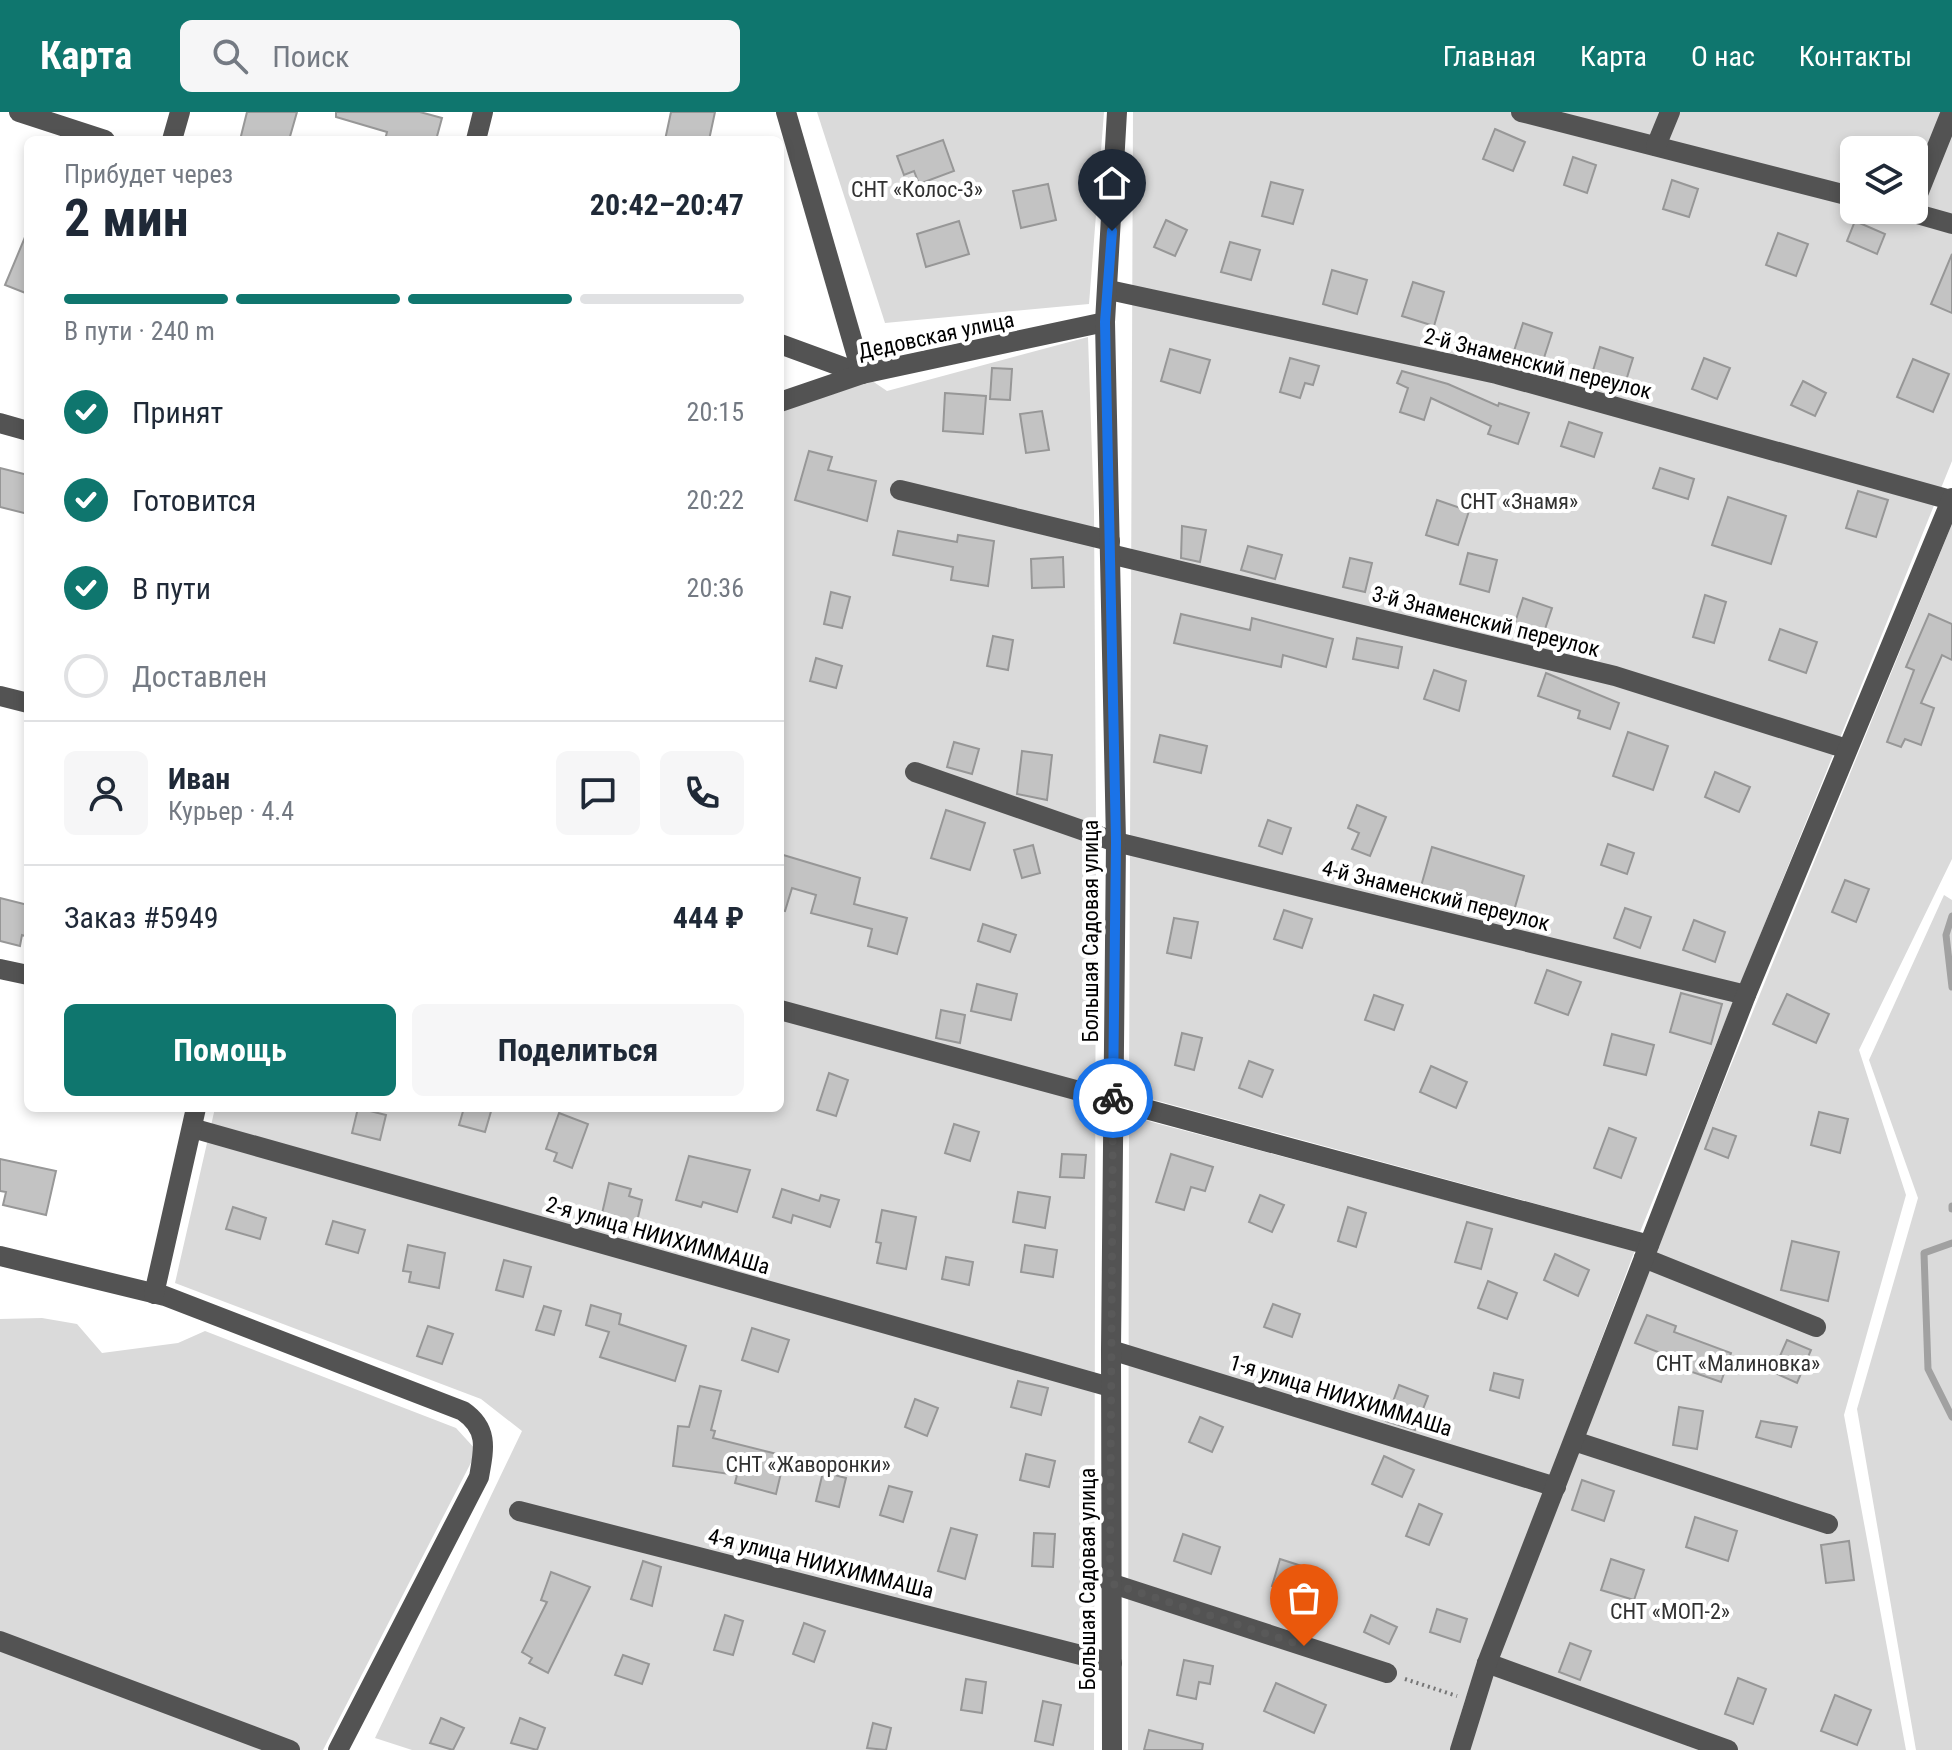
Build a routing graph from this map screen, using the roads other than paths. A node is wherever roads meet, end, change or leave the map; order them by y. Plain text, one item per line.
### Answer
1 (19, 112) edge
2 (180, 112) edge
3 (483, 112) edge
4 (786, 112) edge
5 (1117, 112) edge
6 (1521, 112) edge
7 (1670, 112) edge
8 (1951, 112) edge
9 (93, 136) edge
10 (173, 136) edge
11 (477, 136) edge
12 (1656, 146) junction
13 (1928, 166) edge
14 (1840, 193) edge
15 (1928, 215) edge
16 (1952, 224) edge
17 (1109, 290) junction
18 (1105, 322) junction
19 (784, 345) edge
20 (862, 374) junction
21 (784, 401) edge
22 (0, 423) edge
23 (24, 430) edge
24 (900, 490) dead end
25 (1952, 499) edge
26 (1110, 548) junction
27 (0, 696) edge
28 (24, 702) edge
29 (1847, 749) junction
30 (915, 772) dead end
31 (1116, 842) junction
32 (0, 969) edge
33 (24, 974) edge
34 (1746, 995) junction
35 (784, 1011) edge
36 (1113, 1101) junction
37 (194, 1118) edge
38 (1647, 1252) junction
39 (0, 1256) edge
40 (154, 1294) junction
41 (1816, 1327) dead end
42 (1111, 1350) junction
43 (1110, 1387) junction
44 (1574, 1441) junction
45 (1556, 1487) junction
46 (519, 1511) dead end
47 (1828, 1524) dead end
48 (1110, 1583) junction
49 (0, 1641) edge
50 (1112, 1663) junction
51 (1487, 1663) junction
52 (1387, 1673) road end
53 (290, 1750) edge
54 (338, 1750) edge
55 (1112, 1750) edge
56 (1460, 1750) edge
57 (1728, 1750) edge

1 - 9 street
2 - 10 street
3 - 11 street
4 - 20 street
5 - 17 street, Большая Садовая улица
6 - 12 street
7 - 12 street
8 - 13 street
12 - 14 street
15 - 16 street
17 - 18 street, Большая Садовая улица
17 - 25 street, 2-й Знаменский переулок
18 - 20 street, Дедовская улица
18 - 26 street, Большая Садовая улица
19 - 20 street
20 - 21 street, Дедовская улица
22 - 23 street
24 - 26 street, 3-й Знаменский переулок
25 - 29 street
26 - 29 street, 3-й Знаменский переулок
26 - 31 street, Большая Садовая улица
27 - 28 street
29 - 34 street
30 - 31 street, 4-й Знаменский переулок
31 - 34 street, 4-й Знаменский переулок
31 - 36 street, Большая Садовая улица
32 - 33 street
34 - 38 street
35 - 36 street
36 - 38 street
36 - 42 street, Большая Садовая улица
37 - 40 street
37 - 43 street, 2-я улица НИИХИММАШа
38 - 41 street
38 - 44 street
39 - 40 street
40 - 54 street
42 - 43 street, Большая Садовая улица
42 - 45 street, 1-я улица НИИХИММАШа
43 - 48 street, Большая Садовая улица
44 - 45 street
44 - 47 street
45 - 51 street
46 - 50 street, 4-я улица НИИХИММАШа
48 - 50 street, Большая Садовая улица
48 - 52 street
49 - 53 street
50 - 55 street, Большая Садовая улица
51 - 56 street
51 - 57 street

